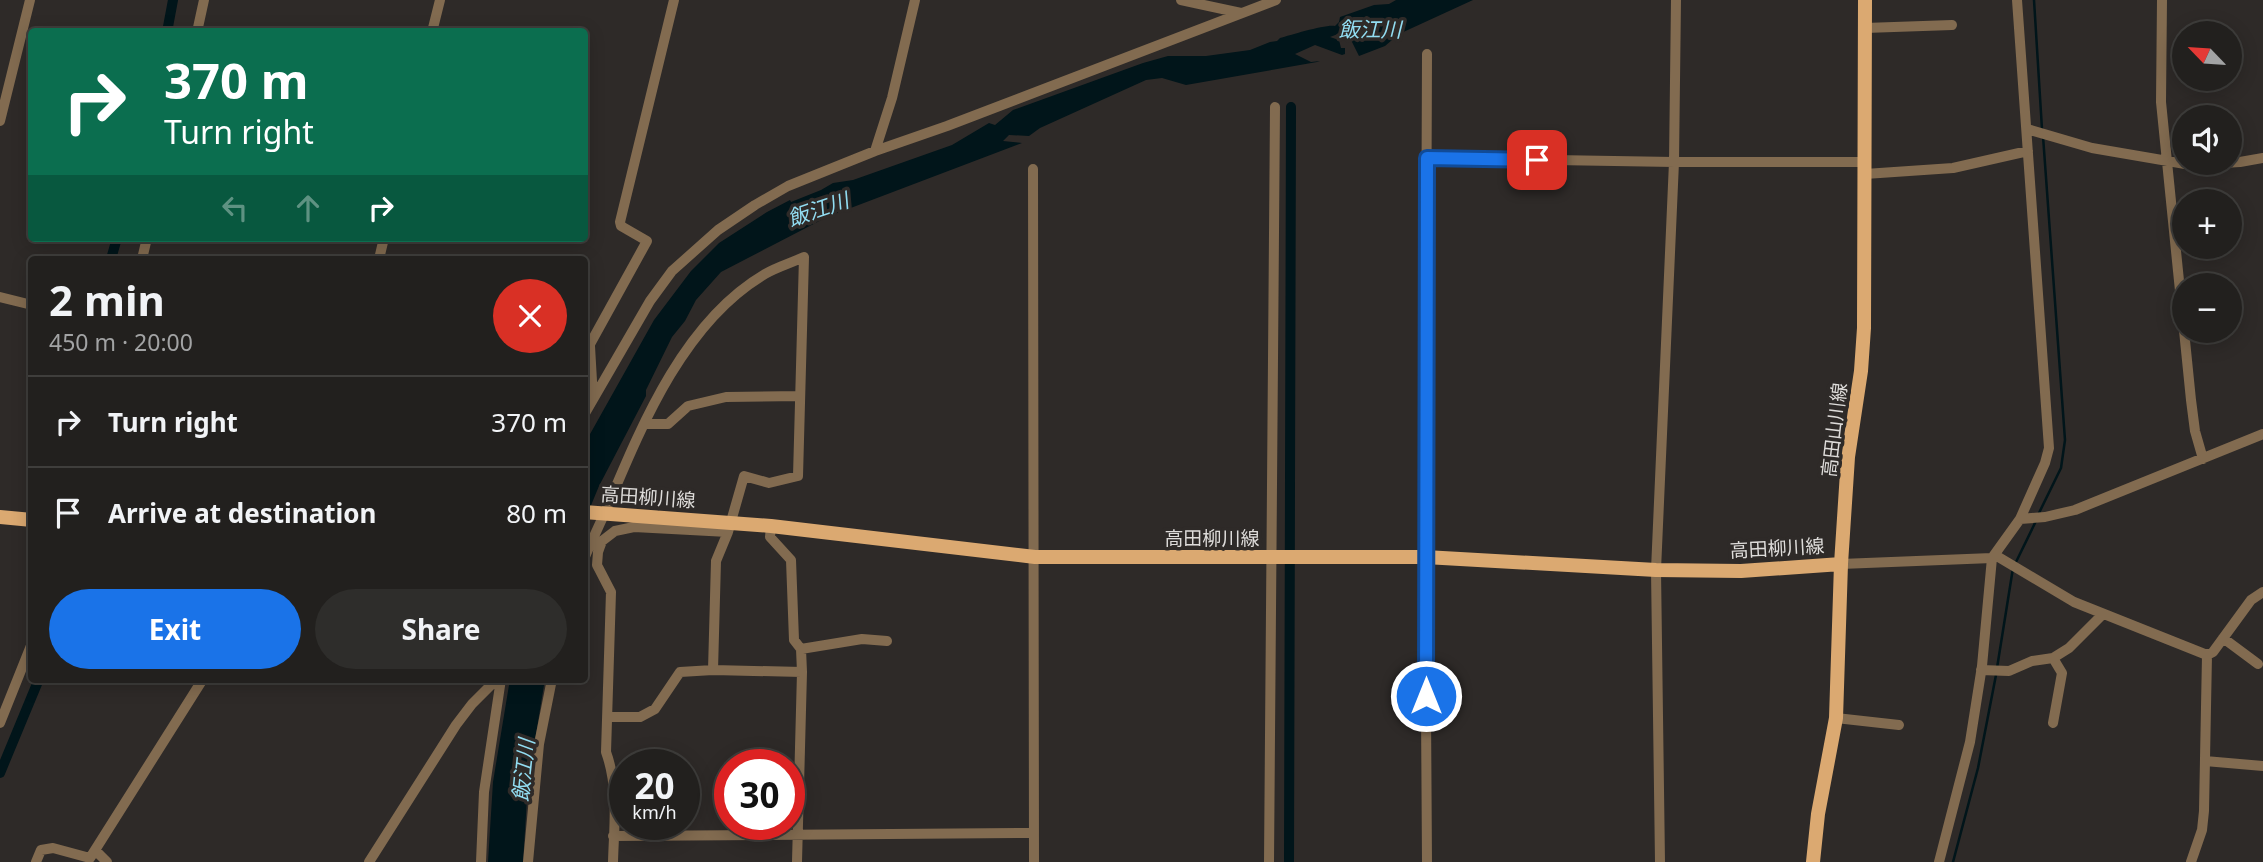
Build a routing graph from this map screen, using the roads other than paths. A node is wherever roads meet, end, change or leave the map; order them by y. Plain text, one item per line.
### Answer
1 (30, 0) edge
2 (204, 0) edge
3 (440, 0) edge
4 (674, 0) edge
5 (915, 0) edge
6 (1181, 0) edge
7 (1276, 0) edge
8 (1676, 0) edge
9 (1865, 0) edge
10 (2017, 0) edge
11 (2162, 0) edge
12 (1241, 13) junction
13 (1952, 25) dead end
14 (198, 28) edge
15 (433, 28) edge
16 (1865, 28) junction
17 (26, 37) edge
18 (1427, 54) dead end
19 (1275, 107) dead end
20 (0, 121) edge
21 (2027, 129) junction
22 (875, 151) junction
23 (2028, 151) junction
24 (1427, 158) junction
25 (2263, 158) edge
26 (2166, 161) junction
27 (1674, 162) junction
28 (1865, 168) junction
29 (1034, 169) dead end
30 (0, 297) edge
31 (28, 304) edge
32 (590, 344) junction
33 (588, 348) edge
34 (800, 396) junction
35 (593, 399) junction
36 (588, 408) edge
37 (644, 424) junction
38 (2263, 434) edge
39 (2203, 459) junction
40 (588, 512) edge
41 (605, 513) junction
42 (0, 517) edge
43 (2020, 519) junction
44 (28, 520) edge
45 (771, 526) junction
46 (730, 527) junction
47 (588, 550) edge
48 (1035, 557) junction
49 (1425, 557) junction
50 (1993, 557) junction
51 (1274, 558) junction
52 (1841, 564) junction
53 (1656, 570) junction
54 (2263, 592) edge
55 (2103, 614) junction
56 (2223, 638) junction
57 (887, 641) dead end
58 (801, 649) junction
59 (28, 653) edge
60 (2207, 655) junction
61 (2053, 658) junction
62 (2258, 664) dead end
63 (713, 670) junction
64 (1981, 670) junction
65 (802, 672) junction
66 (200, 683) edge
67 (495, 683) edge
68 (498, 683) edge
69 (551, 683) edge
70 (609, 717) junction
71 (1836, 718) junction
72 (0, 723) edge
73 (2053, 723) dead end
74 (1899, 725) dead end
75 (800, 749) edge
76 (609, 761) edge
77 (2205, 761) junction
78 (2263, 766) edge
79 (805, 834) edge
80 (1033, 834) junction
81 (613, 840) edge
82 (797, 840) edge
83 (95, 850) junction
84 (36, 862) edge
85 (107, 862) edge
86 (369, 862) edge
87 (481, 862) edge
88 (528, 862) edge
89 (612, 862) edge
90 (797, 862) edge
91 (1034, 862) edge
92 (1269, 862) edge
93 (1427, 862) edge
94 (1660, 862) edge
95 (1812, 862) edge
96 (1938, 862) edge
97 (2192, 862) edge

1 - 17 street
2 - 14 street
3 - 15 street
4 - 32 street
5 - 22 street
6 - 12 street
7 - 12 street
8 - 27 street
9 - 16 main road, 高田山川線
10 - 21 street
11 - 26 street
12 - 22 street
13 - 16 street
16 - 28 main road, 高田山川線
17 - 20 street
18 - 24 street
19 - 51 street
21 - 23 street
21 - 26 street
22 - 35 street
23 - 28 street
23 - 43 street
24 - 27 street
24 - 49 street
25 - 26 street
26 - 39 street
27 - 28 street
27 - 53 street
28 - 52 main road, 高田山川線
29 - 48 street
30 - 31 street
32 - 33 street
32 - 35 street
34 - 37 street
34 - 37 street
34 - 46 street
35 - 36 street
37 - 41 street
38 - 39 street
39 - 43 street
40 - 41 main road, 高田柳川線
41 - 46 main road, 高田柳川線
41 - 47 street
42 - 44 main road
43 - 50 street
45 - 46 main road, 高田柳川線
45 - 48 main road, 高田柳川線
45 - 58 street
46 - 63 street
46 - 70 street
48 - 51 main road, 高田柳川線
48 - 80 street
49 - 51 main road, 高田柳川線
49 - 53 main road, 高田柳川線
49 - 93 street
50 - 52 street
50 - 55 street
50 - 64 street
51 - 92 street
52 - 53 main road, 高田柳川線
52 - 71 main road, 高田山川線
53 - 94 street
54 - 56 street
55 - 60 street
55 - 61 street
56 - 60 street
56 - 62 street
57 - 58 street
58 - 65 street
59 - 72 street
60 - 77 street
61 - 64 street
61 - 73 street
63 - 65 street
63 - 70 street
64 - 96 street
65 - 75 street
66 - 83 street
67 - 86 street
68 - 87 street
69 - 88 street
70 - 76 street
71 - 74 street
71 - 95 main road, 高田山川線
77 - 78 street
77 - 97 street
79 - 80 street
80 - 91 street
81 - 89 street
82 - 90 street
83 - 84 street
83 - 85 street

